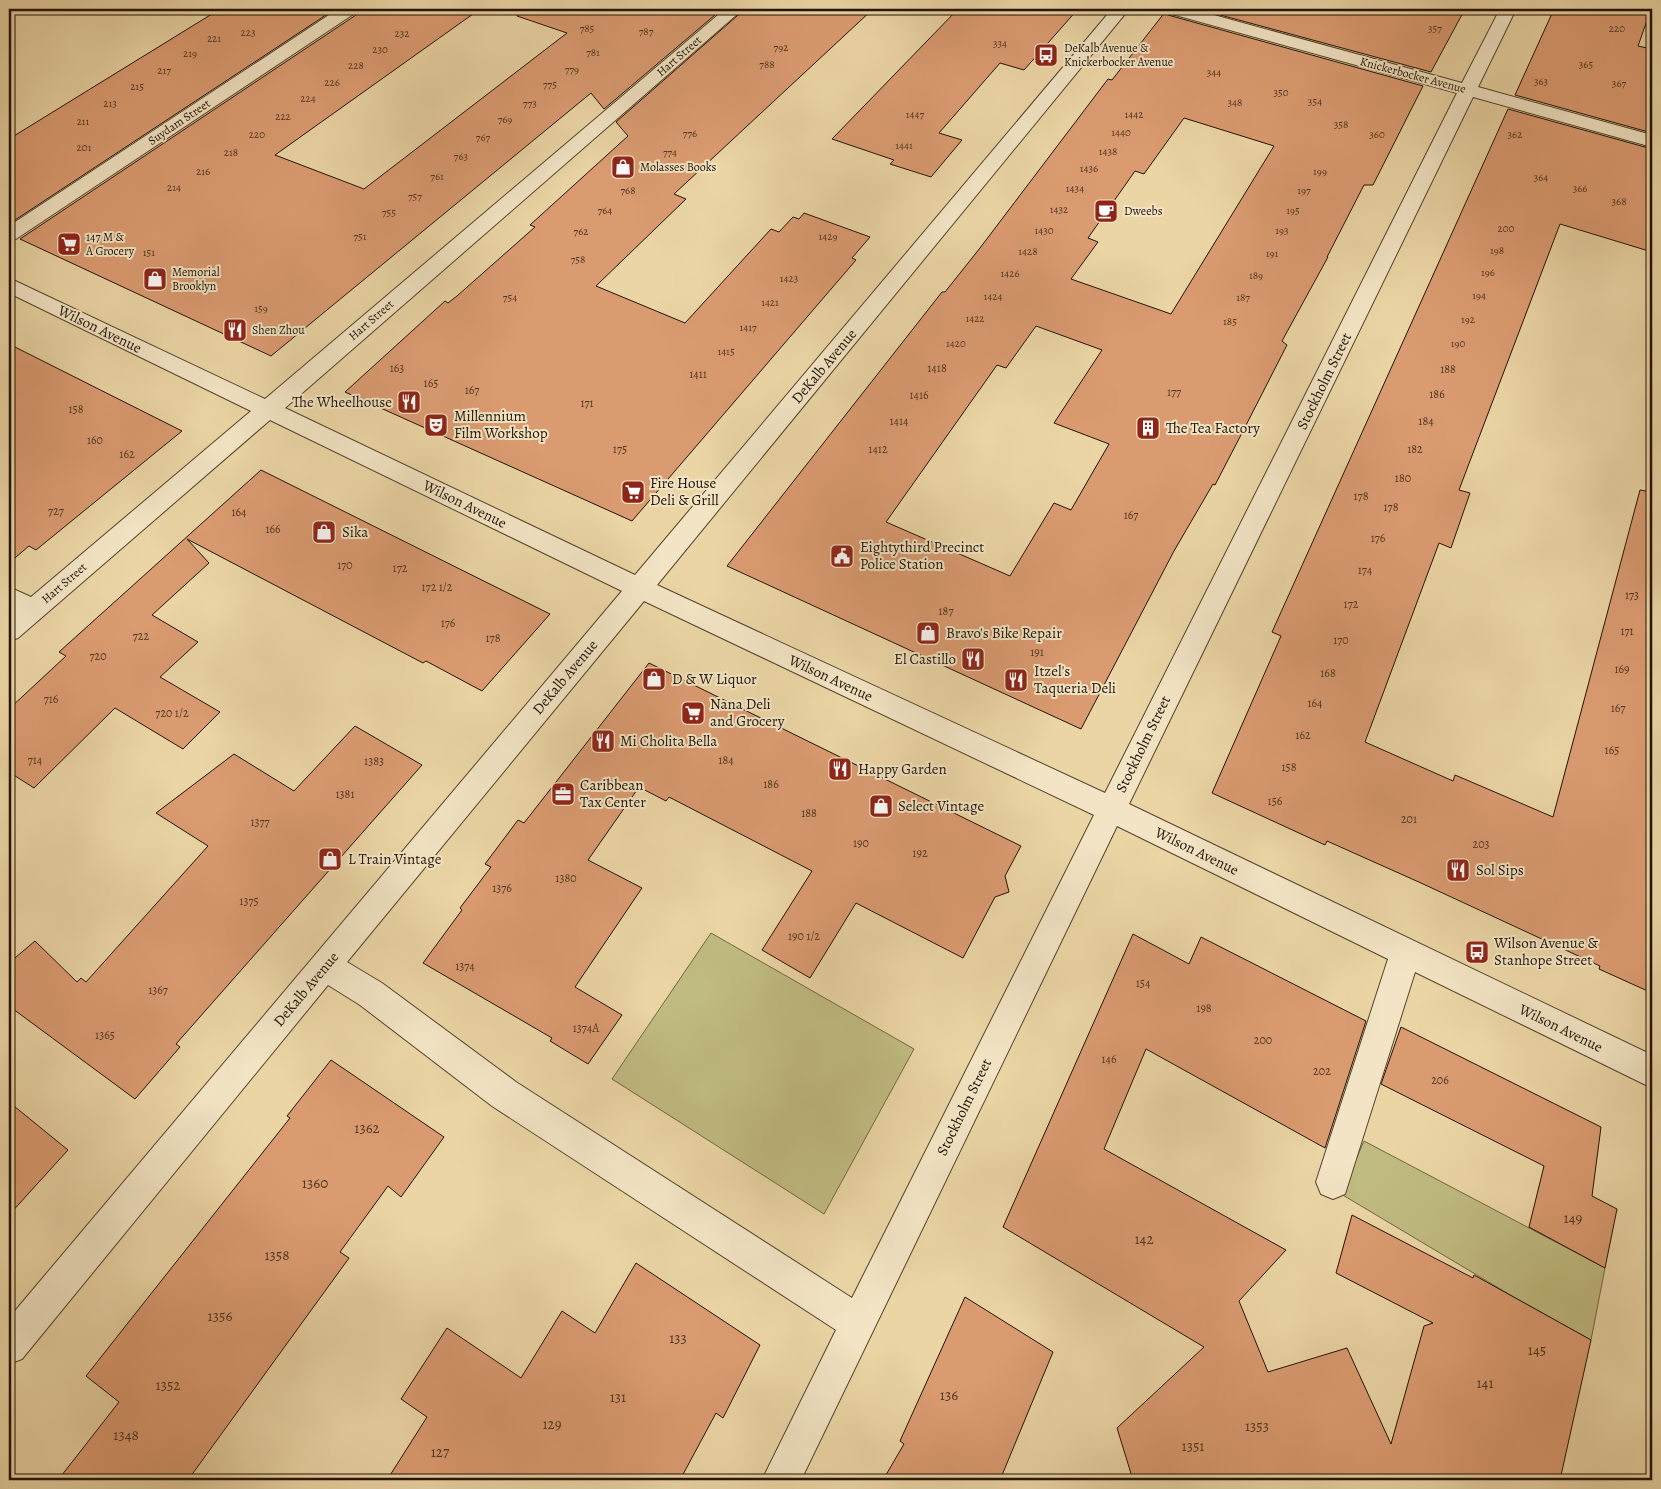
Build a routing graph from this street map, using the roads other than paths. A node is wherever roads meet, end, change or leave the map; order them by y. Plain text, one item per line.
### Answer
1 (349, 9) edge
2 (734, 9) edge
3 (1121, 9) edge
4 (1174, 9) edge
5 (1508, 9) edge
6 (1468, 90) junction
7 (1652, 141) edge
8 (9, 236) edge
9 (9, 285) edge
10 (267, 409) junction
11 (639, 588) junction
12 (9, 597) edge
13 (32, 610) junction
14 (9, 631) edge
15 (1111, 809) junction
16 (1406, 952) junction
17 (325, 966) junction
18 (1652, 1072) edge
19 (1333, 1182) dead end
20 (858, 1323) junction
21 (9, 1346) edge
22 (781, 1480) edge

1 - 8 street, Suydam Street
2 - 10 street, Hart Street
3 - 11 street, DeKalb Avenue
4 - 6 street, Knickerbocker Avenue
5 - 6 street, Stockholm Street
6 - 7 street, Knickerbocker Avenue
6 - 15 street, Stockholm Street
9 - 10 street, Wilson Avenue
10 - 11 street, Wilson Avenue
10 - 13 street, Hart Street
11 - 15 street, Wilson Avenue
11 - 17 street, DeKalb Avenue
12 - 13 street
13 - 14 street, Hart Street
15 - 16 street, Wilson Avenue
15 - 20 street, Stockholm Street
16 - 18 street, Wilson Avenue
16 - 19 street
17 - 20 street
17 - 21 street, DeKalb Avenue
20 - 22 street, Stockholm Street

